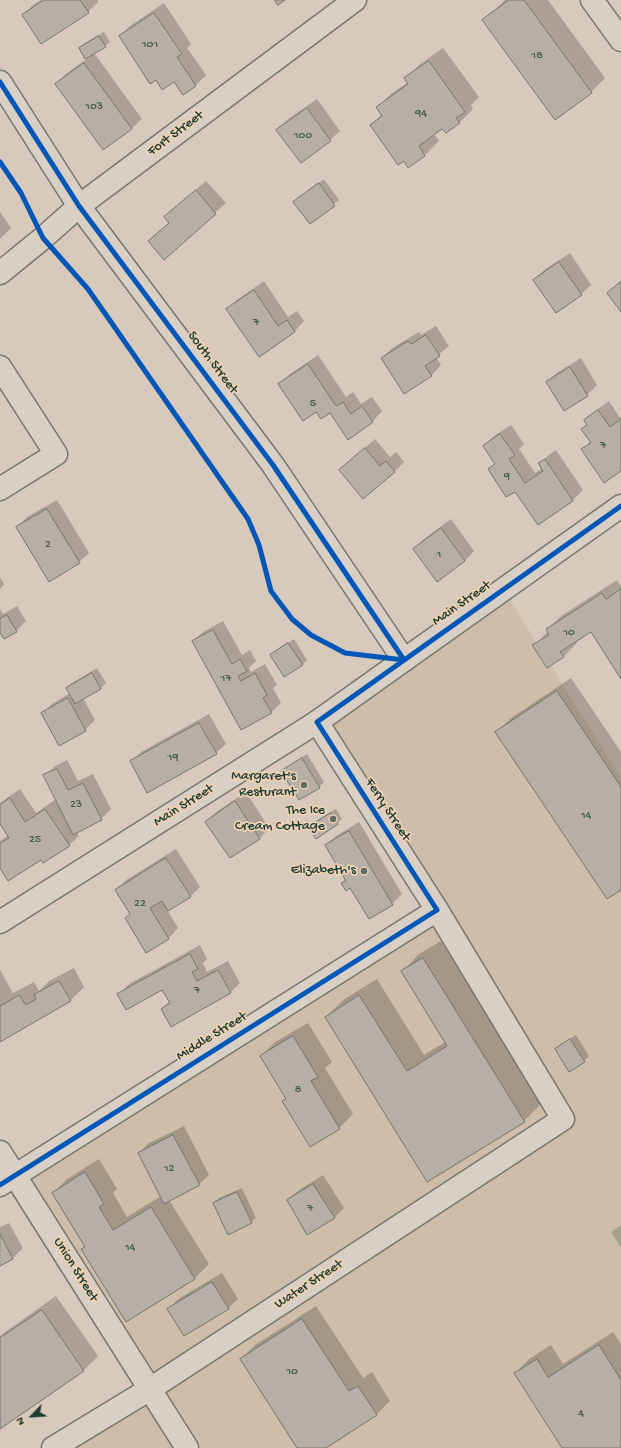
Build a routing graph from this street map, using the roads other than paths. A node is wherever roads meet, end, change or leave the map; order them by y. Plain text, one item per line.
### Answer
1 (355, 0) edge
2 (592, 0) edge
3 (621, 40) edge
4 (0, 82) edge
5 (79, 206) junction
6 (0, 273) edge
7 (0, 367) edge
8 (0, 489) edge
9 (621, 506) edge
10 (404, 660) junction
11 (317, 722) junction
12 (437, 910) junction
13 (0, 922) edge
14 (563, 1119) joint
15 (0, 1152) edge
16 (7, 1180) edge
17 (150, 1389) junction
18 (53, 1448) edge
19 (187, 1448) edge

1 - 5 street, Fort Street
2 - 3 street
4 - 5 street, South Street
5 - 6 street, Fort Street
5 - 10 street, South Street
7 - 8 street
9 - 10 street, Main Street
10 - 11 street, Main Street
11 - 12 street, Ferry Street
11 - 13 street, Main Street
12 - 14 street, Ferry Street
12 - 16 street, Middle Street
14 - 17 street, Water Street
15 - 16 street, Union Street
16 - 17 street, Union Street
17 - 18 street, Water Street
17 - 19 street, Union Street

